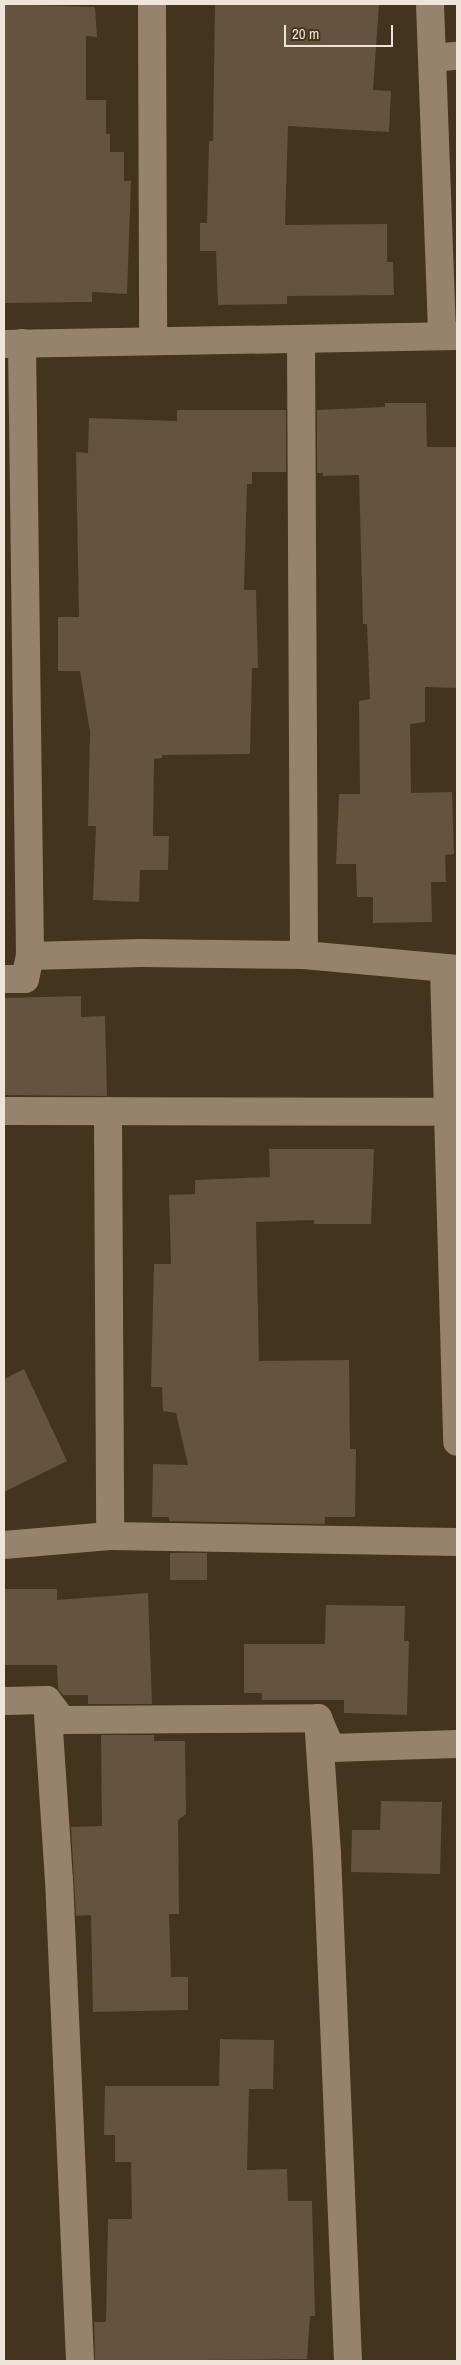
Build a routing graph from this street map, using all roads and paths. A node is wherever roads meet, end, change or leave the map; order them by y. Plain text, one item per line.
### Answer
1 (152, 4) edge
2 (430, 4) edge
3 (445, 57) edge
4 (450, 336) edge
5 (153, 341) junction
6 (301, 341) junction
7 (13, 344) edge
8 (304, 955) junction
9 (30, 956) junction
10 (451, 969) edge
11 (4, 979) edge
12 (4, 1111) edge
13 (108, 1111) junction
14 (447, 1112) junction
15 (457, 1442) edge
16 (110, 1536) junction
17 (457, 1542) edge
18 (4, 1545) edge
19 (47, 1700) junction
20 (4, 1701) edge
21 (318, 1718) junction
22 (457, 1744) edge
23 (80, 2361) edge
24 (348, 2361) edge

1 - 5 street
2 - 3 street
3 - 4 street
4 - 6 street
5 - 6 street
5 - 7 street
6 - 8 street
7 - 9 street
8 - 9 street
8 - 10 street
9 - 11 street
10 - 14 street
12 - 13 street
13 - 14 street
13 - 16 street
14 - 15 street
16 - 17 street
16 - 18 street
19 - 20 street
19 - 21 street
19 - 23 street
21 - 22 street
21 - 24 street

